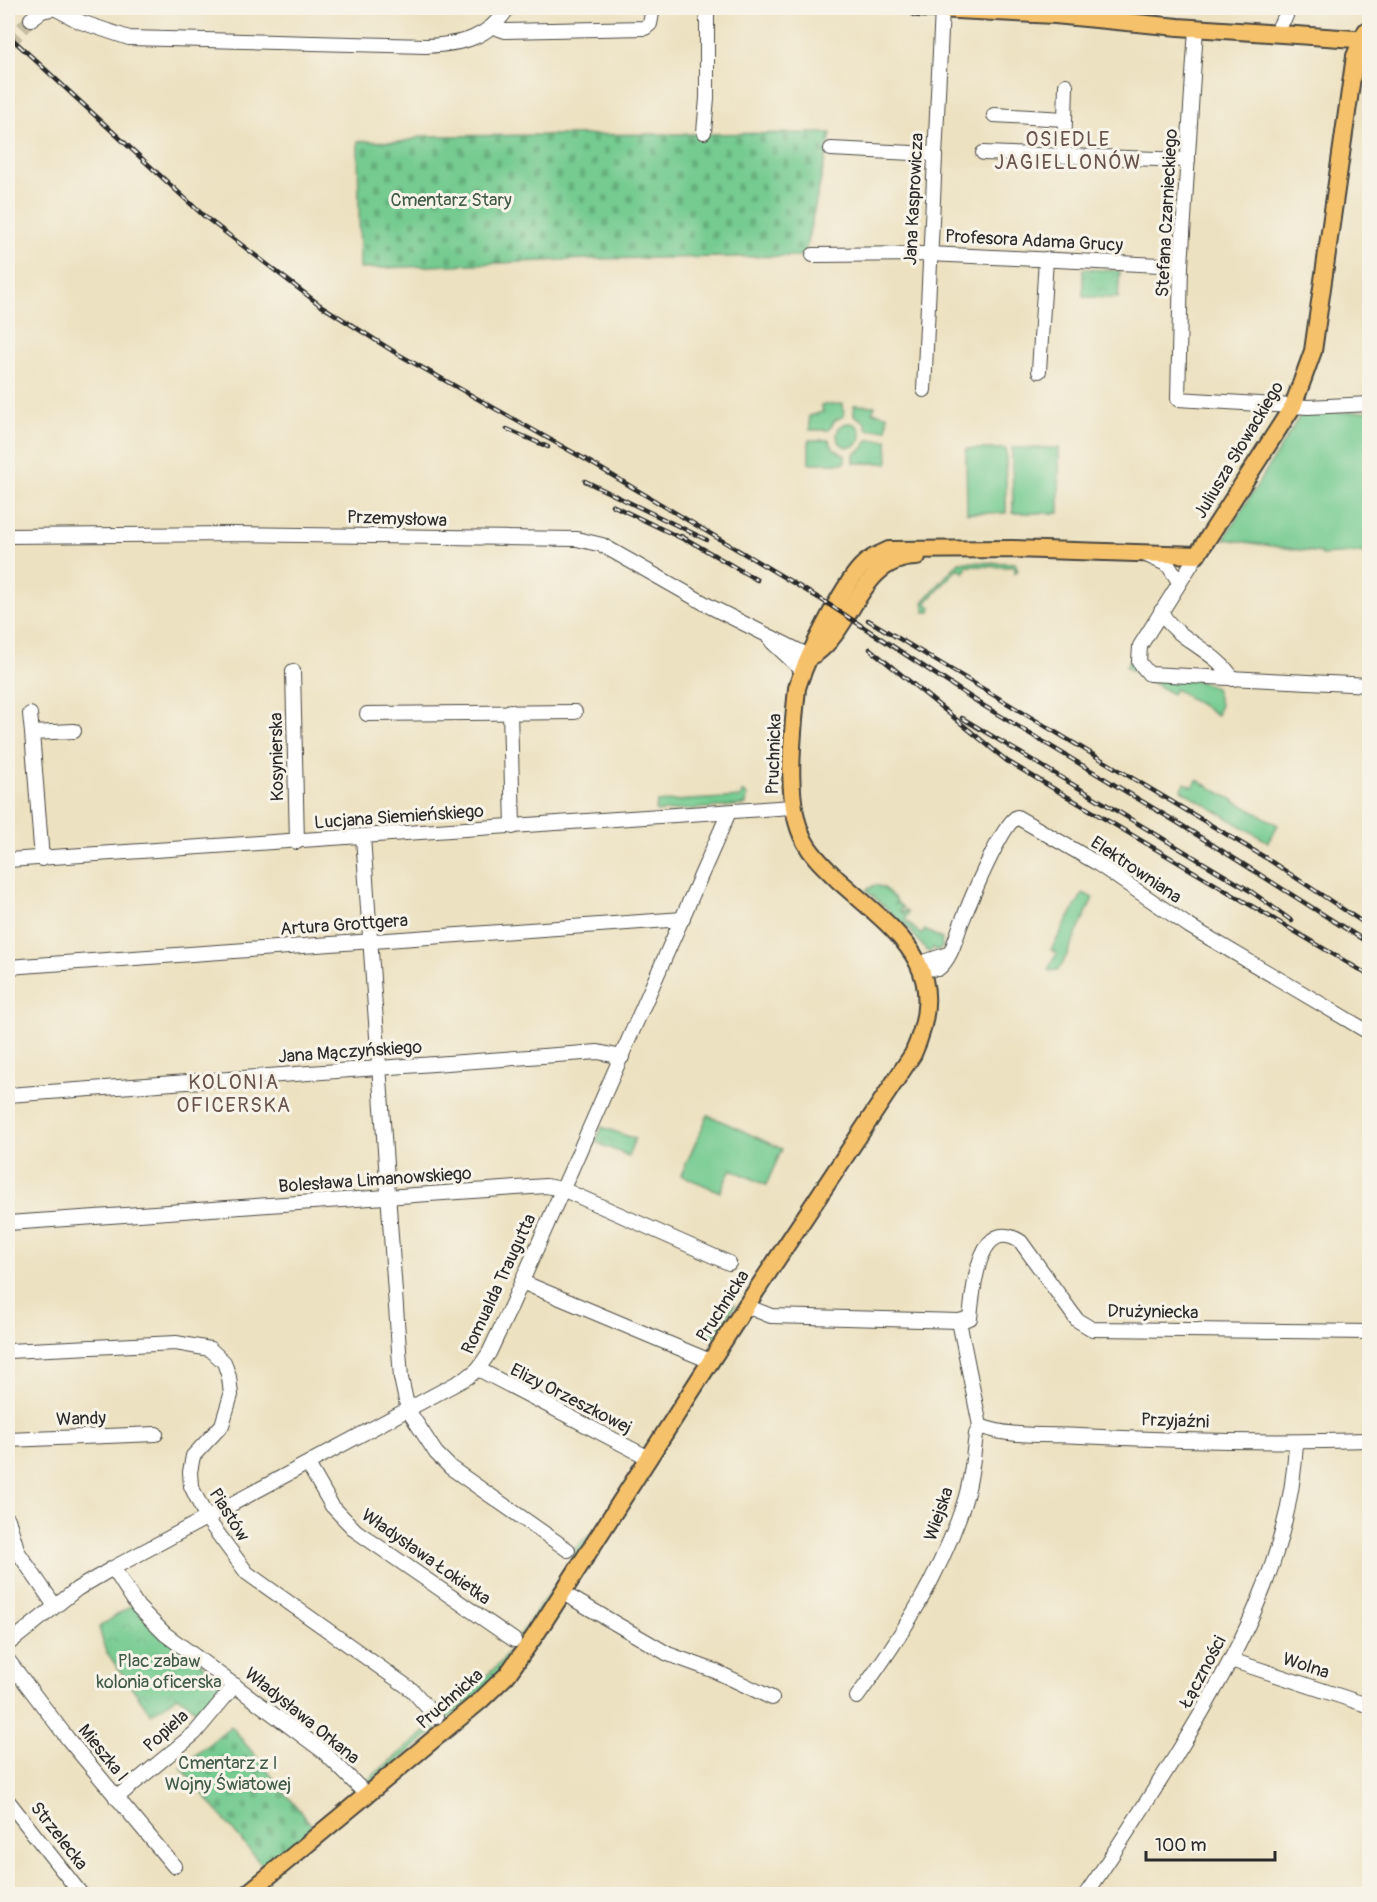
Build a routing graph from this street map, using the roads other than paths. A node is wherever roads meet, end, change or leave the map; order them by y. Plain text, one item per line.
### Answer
1 (55, 8) edge
2 (82, 8) edge
3 (508, 8) edge
4 (653, 8) edge
5 (707, 8) edge
6 (917, 8) edge
7 (1286, 8) edge
8 (942, 9) junction
9 (1083, 17) junction
10 (31, 19) tunnel mouth
11 (81, 22) junction
12 (1280, 25) junction
13 (494, 27) junction
14 (1196, 28) junction
15 (1367, 33) edge
16 (1066, 85) dead end
17 (994, 115) dead end
18 (1065, 119) junction
19 (704, 132) dead end
20 (831, 149) dead end
21 (983, 153) dead end
22 (933, 154) junction
23 (1064, 154) junction
24 (1188, 160) junction
25 (929, 254) junction
26 (813, 255) dead end
27 (1046, 259) junction
28 (1181, 266) junction
29 (1040, 371) dead end
30 (924, 390) dead end
31 (1370, 404) edge
32 (1293, 406) junction
33 (8, 536) edge
34 (1146, 555) junction
35 (1197, 555) junction
36 (1179, 582) junction
37 (1161, 611) junction
38 (761, 633) junction
39 (811, 657) junction
40 (293, 671) dead end
41 (802, 671) junction
42 (1233, 679) junction
43 (1370, 685) edge
44 (510, 711) junction
45 (575, 712) dead end
46 (30, 714) dead end
47 (367, 714) dead end
48 (74, 731) dead end
49 (32, 733) junction
50 (792, 807) junction
51 (729, 812) junction
52 (513, 827) junction
53 (363, 837) junction
54 (297, 842) junction
55 (42, 859) junction
56 (8, 860) edge
57 (683, 919) junction
58 (370, 942) junction
59 (8, 967) edge
60 (920, 967) junction
61 (1370, 1033) edge
62 (622, 1057) junction
63 (380, 1068) junction
64 (8, 1095) edge
65 (562, 1189) junction
66 (389, 1197) junction
67 (8, 1223) edge
68 (729, 1263) dead end
69 (522, 1282) junction
70 (746, 1306) junction
71 (965, 1319) junction
72 (1370, 1332) edge
73 (8, 1351) edge
74 (710, 1361) junction
75 (478, 1369) junction
76 (408, 1410) junction
77 (980, 1426) junction
78 (156, 1434) dead end
79 (8, 1440) edge
80 (1370, 1440) edge
81 (1296, 1443) junction
82 (649, 1458) junction
83 (308, 1464) junction
84 (207, 1519) junction
85 (8, 1520) edge
86 (568, 1550) dead end
87 (113, 1568) junction
88 (563, 1593) junction
89 (55, 1606) junction
90 (513, 1640) dead end
91 (8, 1644) edge
92 (8, 1660) edge
93 (1231, 1660) junction
94 (235, 1685) junction
95 (857, 1697) dead end
96 (772, 1698) dead end
97 (1370, 1706) edge
98 (436, 1717) dead end
99 (367, 1795) junction
100 (116, 1798) junction
101 (8, 1800) edge
102 (174, 1866) dead end
103 (81, 1894) edge
104 (247, 1894) edge
105 (1086, 1894) edge

1 - 10 street
1 - 11 street
2 - 11 street
3 - 13 street
4 - 13 street
5 - 19 street
6 - 8 main road
7 - 12 street
8 - 9 main road
8 - 22 street, Jana Kasprowicza
9 - 12 main road
9 - 14 main road
11 - 13 street
12 - 15 main road
14 - 15 main road
14 - 24 street, Stefana Czarnieckiego
15 - 32 main road, Juliusza Słowackiego
16 - 18 street
17 - 18 street
18 - 23 street
20 - 22 street
21 - 23 street
22 - 25 street, Jana Kasprowicza
23 - 24 street
24 - 28 street, Stefana Czarnieckiego
25 - 26 street, Profesora Adama Grucy
25 - 27 street, Profesora Adama Grucy
25 - 30 street, Jana Kasprowicza
27 - 28 street, Profesora Adama Grucy
27 - 29 street
28 - 32 street, Stefana Czarnieckiego
31 - 32 street
32 - 35 main road, Juliusza Słowackiego
33 - 38 street, Przemysłowa
34 - 35 main road, Pruchnicka
34 - 36 street, Pruchnicka
34 - 39 main road, Pruchnicka
35 - 36 street, Juliusza Słowackiego
36 - 37 street, Juliusza Słowackiego
37 - 42 street
37 - 42 street, Juliusza Słowackiego
38 - 39 street
38 - 41 street
39 - 41 main road, Pruchnicka
40 - 54 street, Kosynierska
41 - 50 main road, Pruchnicka
42 - 43 street
44 - 45 street
44 - 47 street
44 - 52 street
46 - 49 street
48 - 49 street
49 - 55 street
50 - 51 street, Lucjana Siemieńskiego
50 - 60 main road, Pruchnicka
51 - 52 street, Lucjana Siemieńskiego
51 - 57 street, Romualda Traugutta
52 - 53 street, Lucjana Siemieńskiego
53 - 54 street, Lucjana Siemieńskiego
53 - 58 street
54 - 55 street, Lucjana Siemieńskiego
55 - 56 street, Lucjana Siemieńskiego
57 - 58 street, Artura Grottgera
57 - 62 street, Romualda Traugutta
58 - 59 street, Artura Grottgera
58 - 63 street
60 - 61 street, Elektrowniana
60 - 70 main road, Pruchnicka
62 - 63 street, Jana Mączyńskiego
62 - 65 street, Romualda Traugutta
63 - 64 street, Jana Mączyńskiego
63 - 66 street
65 - 66 street, Bolesława Limanowskiego
65 - 68 street, Bolesława Limanowskiego
65 - 69 street, Romualda Traugutta
66 - 67 street, Bolesława Limanowskiego
66 - 76 street
69 - 74 street
69 - 75 street, Romualda Traugutta
70 - 71 street
70 - 74 main road, Pruchnicka
71 - 72 street, Drużyniecka
71 - 77 street, Wiejska
73 - 84 street, Piastów
74 - 82 main road, Pruchnicka
75 - 76 street, Romualda Traugutta
75 - 82 street, Elizy Orzeszkowej
76 - 83 street, Romualda Traugutta
76 - 86 street
77 - 81 street, Przyjaźni
77 - 95 street, Wiejska
78 - 79 street, Wandy
80 - 81 street, Przyjaźni
81 - 93 street, Łączności
82 - 88 main road, Pruchnicka
83 - 84 street, Romualda Traugutta
83 - 90 street, Władysława Łokietka
84 - 87 street, Romualda Traugutta
84 - 98 street, Piastów
85 - 89 street
87 - 89 street, Romualda Traugutta
87 - 94 street, Władysława Orkana
88 - 96 street
88 - 99 main road, Pruchnicka
89 - 91 street, Romualda Traugutta
92 - 100 street, Mieszka I
93 - 97 street, Wolna
93 - 105 street, Łączności
94 - 99 street, Władysława Orkana
94 - 100 street, Popiela
99 - 104 main road, Pruchnicka
100 - 102 street, Mieszka I
101 - 103 street, Strzelecka

